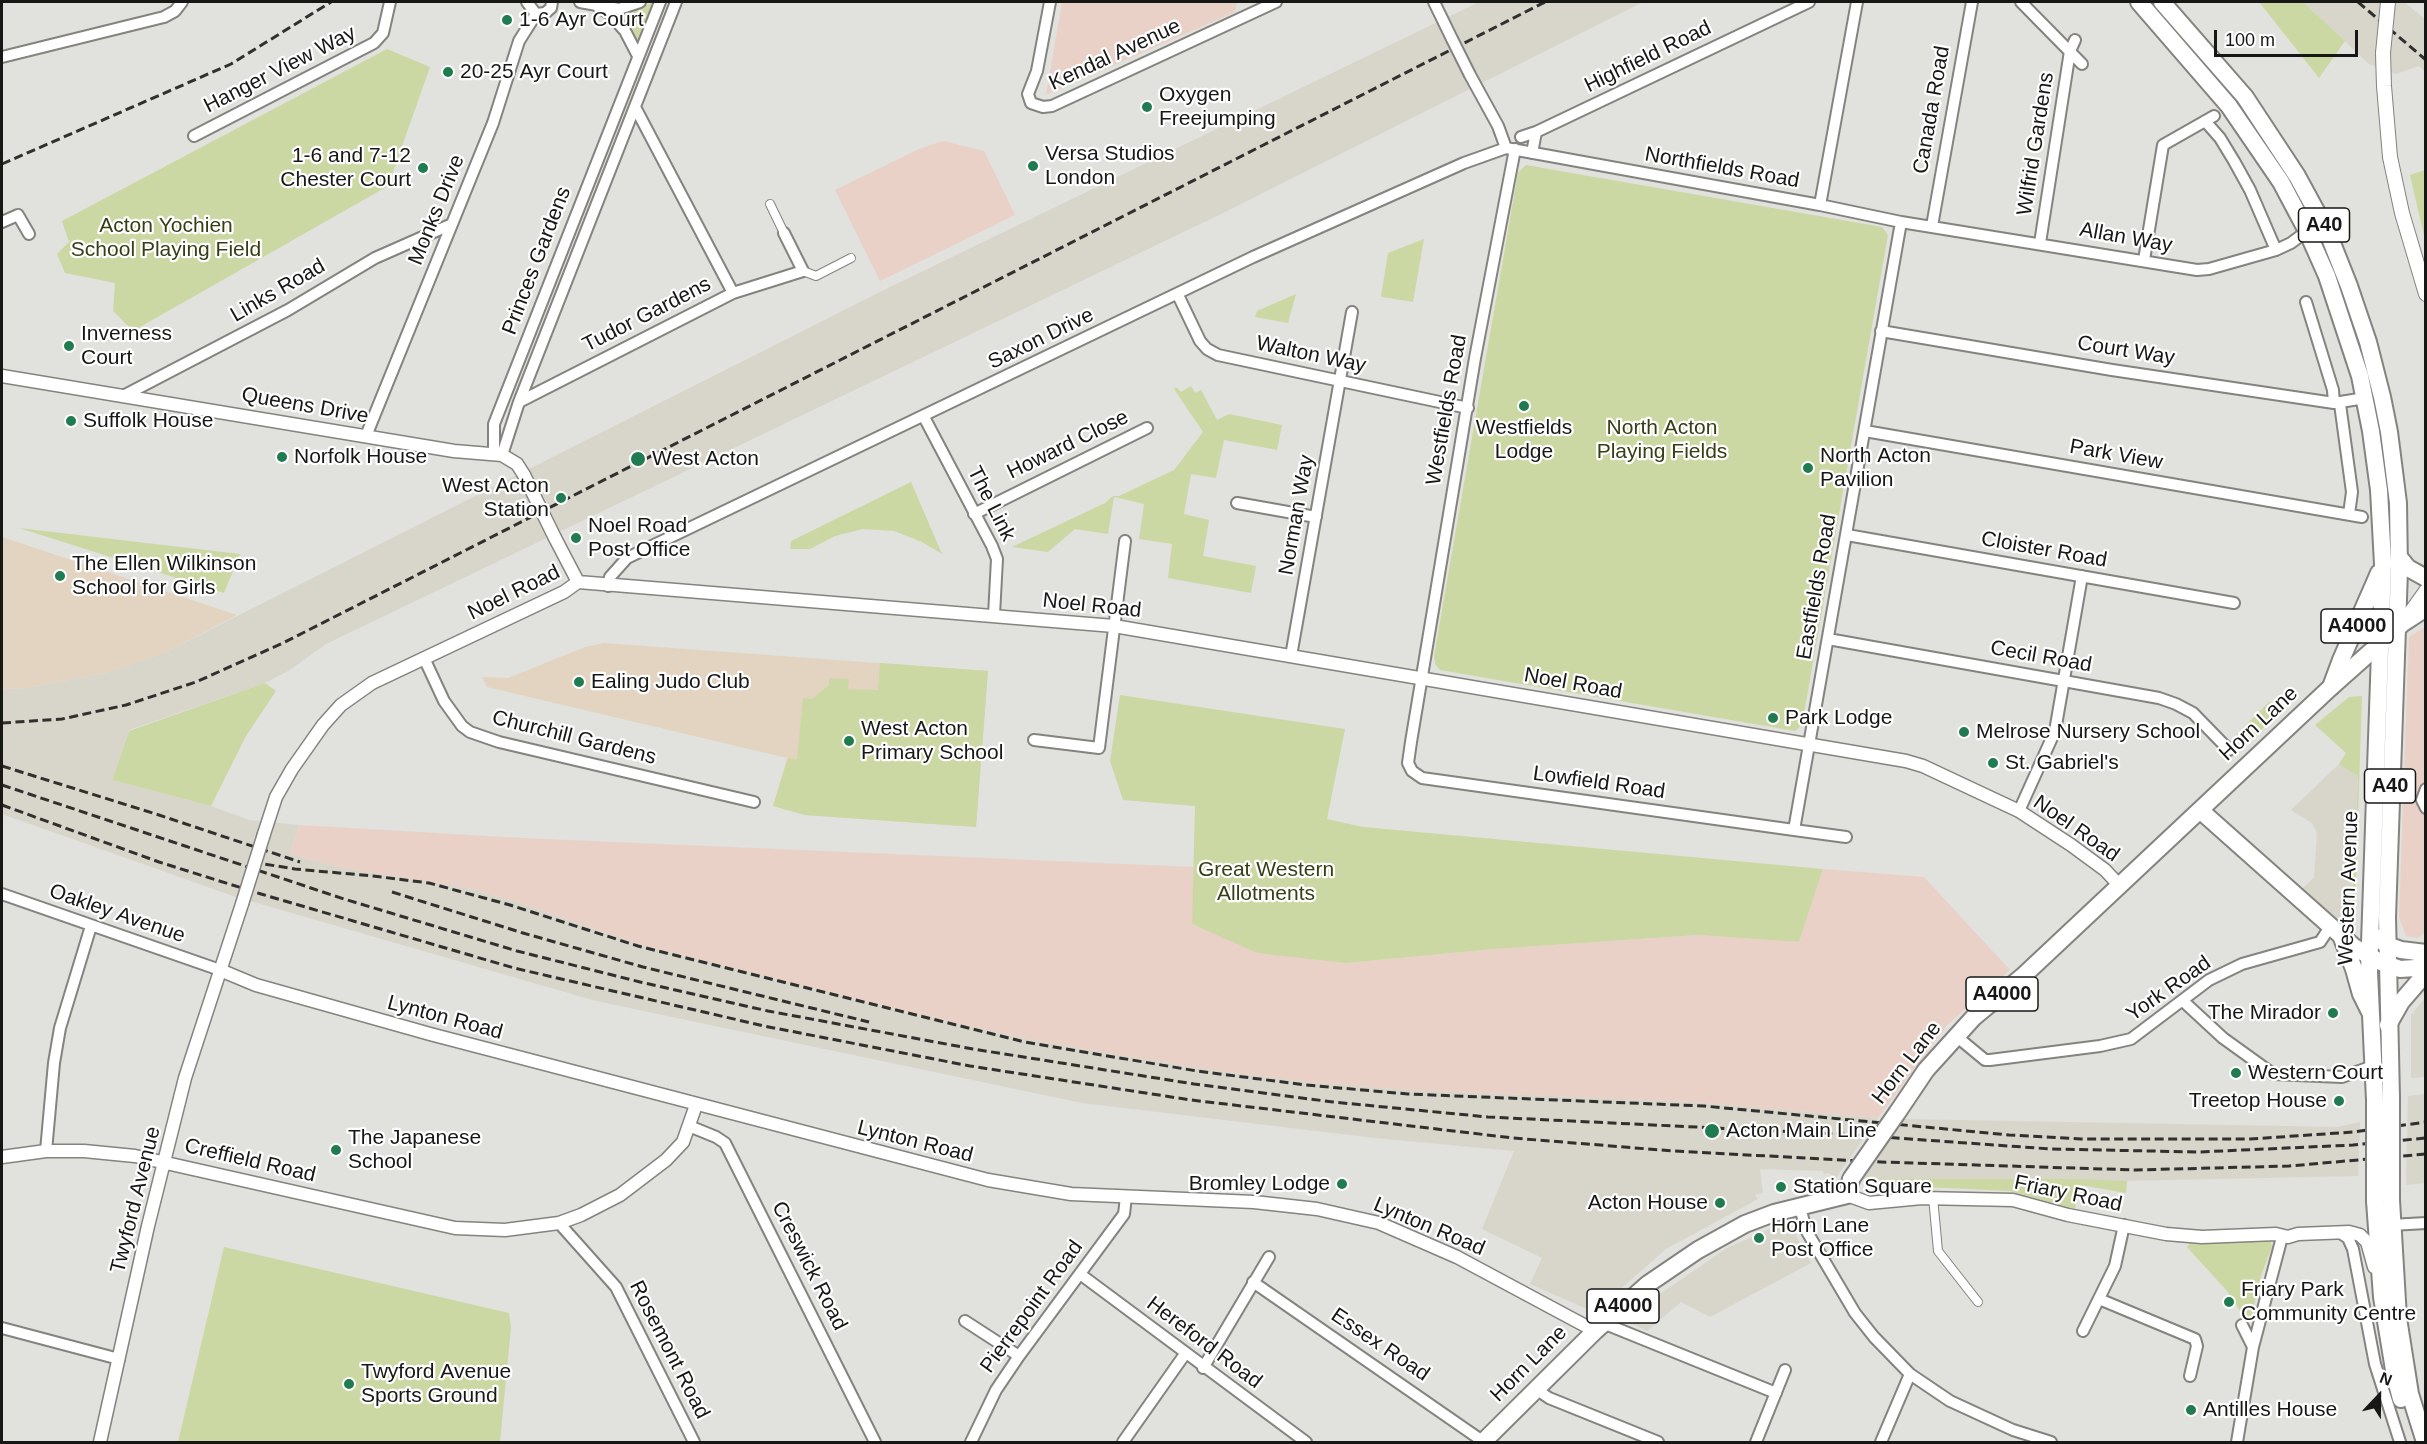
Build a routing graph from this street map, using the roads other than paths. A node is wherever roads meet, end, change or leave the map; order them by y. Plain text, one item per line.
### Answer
1 (182, 2) edge
2 (390, 2) edge
3 (527, 2) edge
4 (552, 2) edge
5 (580, 2) edge
6 (640, 2) edge
7 (660, 2) edge
8 (676, 2) edge
9 (1050, 2) edge
10 (1276, 2) edge
11 (1434, 2) edge
12 (1809, 2) edge
13 (1857, 2) edge
14 (1972, 2) edge
15 (2021, 2) edge
16 (2139, 2) edge
17 (2162, 2) edge
18 (2388, 2) edge
19 (597, 6) junction
20 (536, 14) junction
21 (2075, 40) dead end
22 (2070, 51) junction
23 (638, 56) junction
24 (2, 57) edge
25 (2082, 64) dead end
26 (627, 85) junction
27 (641, 91) junction
28 (635, 107) junction
29 (1536, 132) junction
30 (194, 136) dead end
31 (1521, 137) dead end
32 (1510, 149) junction
33 (1532, 153) junction
34 (770, 204) dead end
35 (1821, 205) junction
36 (2, 222) edge
37 (1901, 222) junction
38 (452, 224) junction
39 (1932, 226) junction
40 (2307, 231) junction
41 (784, 233) joint
42 (29, 234) dead end
43 (2040, 243) junction
44 (2276, 250) junction
45 (851, 258) dead end
46 (2144, 260) junction
47 (803, 271) junction
48 (733, 293) junction
49 (2426, 294) edge
50 (1178, 295) junction
51 (2306, 302) dead end
52 (1352, 312) dead end
53 (1881, 331) junction
54 (2, 376) edge
55 (1340, 381) junction
56 (125, 395) junction
57 (2365, 398) junction
58 (519, 402) junction
59 (2337, 403) junction
60 (1468, 408) junction
61 (924, 417) junction
62 (1147, 428) dead end
63 (1865, 431) junction
64 (366, 436) junction
65 (498, 454) junction
66 (1237, 503) dead end
67 (974, 513) junction
68 (2349, 514) junction
69 (1316, 517) junction
70 (2361, 517) dead end
71 (1847, 535) junction
72 (1125, 541) dead end
73 (2399, 557) junction
74 (2382, 564) junction
75 (2082, 576) junction
76 (2426, 578) edge
77 (578, 582) junction
78 (608, 585) junction
79 (2426, 591) edge
80 (2234, 603) dead end
81 (2426, 608) edge
82 (994, 615) junction
83 (2400, 625) junction
84 (1114, 626) junction
85 (1828, 639) junction
86 (2379, 644) junction
87 (1291, 656) junction
88 (424, 658) junction
89 (1422, 677) junction
90 (2065, 680) junction
91 (2331, 687) junction
92 (1034, 740) dead end
93 (1809, 746) junction
94 (2229, 750) dead end
95 (2426, 789) edge
96 (754, 802) dead end
97 (2426, 808) edge
98 (2019, 811) junction
99 (2201, 811) junction
100 (1794, 830) junction
101 (1846, 837) dead end
102 (2119, 885) junction
103 (2, 894) edge
104 (91, 926) junction
105 (2335, 932) junction
106 (2370, 932) junction
107 (2387, 945) junction
108 (2426, 953) edge
109 (2369, 956) junction
110 (2426, 963) edge
111 (2387, 965) junction
112 (220, 970) junction
113 (2426, 974) edge
114 (2183, 1001) junction
115 (2370, 1012) junction
116 (2388, 1025) junction
117 (1956, 1036) junction
118 (2373, 1066) junction
119 (2383, 1099) junction
120 (696, 1105) junction
121 (689, 1126) junction
122 (46, 1151) junction
123 (2, 1157) edge
124 (166, 1161) junction
125 (1849, 1187) junction
126 (1125, 1197) junction
127 (1933, 1197) junction
128 (2383, 1201) junction
129 (1800, 1207) junction
130 (559, 1223) junction
131 (2426, 1223) edge
132 (2124, 1225) junction
133 (2391, 1225) junction
134 (2339, 1232) junction
135 (2282, 1237) junction
136 (1269, 1257) dead end
137 (1080, 1274) junction
138 (1253, 1282) junction
139 (2382, 1297) junction
140 (2099, 1299) junction
141 (1978, 1302) dead end
142 (965, 1321) dead end
143 (2242, 1325) dead end
144 (1599, 1327) junction
145 (2, 1328) edge
146 (2083, 1331) dead end
147 (2253, 1347) junction
148 (1185, 1354) junction
149 (1019, 1356) junction
150 (119, 1359) junction
151 (1203, 1368) junction
152 (1785, 1370) dead end
153 (1910, 1374) junction
154 (2190, 1376) dead end
155 (1536, 1389) junction
156 (1776, 1393) junction
157 (2013, 1430) junction
158 (1124, 1442) edge
159 (1483, 1442) edge
160 (100, 1443) edge
161 (694, 1443) edge
162 (875, 1443) edge
163 (970, 1443) edge
164 (1306, 1443) edge
165 (1658, 1443) edge
166 (1756, 1443) edge
167 (1881, 1443) edge
168 (2008, 1443) edge
169 (2051, 1443) edge
170 (2237, 1443) edge
171 (2400, 1443) edge
172 (2414, 1443) edge
173 (2425, 1443) edge

1 - 24 street
2 - 30 street, Hanger View Way
3 - 20 street
4 - 20 street
5 - 19 street
6 - 19 street
7 - 23 street, Princes Gardens
8 - 27 street, Princes Gardens
9 - 10 street, Kendal Avenue
11 - 32 street, bridge
12 - 29 street, Highfield Road
13 - 35 street
14 - 39 street, Canada Road
15 - 22 street
16 - 40 main road, Western Avenue / A40
17 - 73 main road, Western Avenue / A40
18 - 49 main road, bridge
19 - 23 street
20 - 38 street, Monks Drive
21 - 22 street, Wilfrid Gardens
22 - 25 street
22 - 43 street, Wilfrid Gardens
23 - 26 street, Princes Gardens
26 - 27 street
26 - 65 street, Princes Gardens
27 - 28 street, Princes Gardens
28 - 48 street, Tudor Gardens
28 - 58 street, Princes Gardens
29 - 31 street, Highfield Road
29 - 33 street
32 - 33 street, Northfields Road
32 - 50 street, Saxon Drive
32 - 60 street, Westfields Road
33 - 35 street, Northfields Road
34 - 41 street
35 - 37 street, Northfields Road
36 - 42 street
37 - 39 street, Northfields Road
37 - 53 street, Eastfields Road
38 - 56 street, Links Road
38 - 64 street, Monks Drive
39 - 43 street, Allan Way
40 - 44 street, Allan Way
40 - 57 main road, Western Avenue / A40
41 - 47 street
43 - 46 street, Allan Way
44 - 46 street, Allan Way
44 - 46 street
45 - 47 street
47 - 48 street
48 - 58 street, Tudor Gardens
50 - 55 street, Walton Way
50 - 61 street, Saxon Drive
51 - 59 street
52 - 55 street, Norman Way
53 - 59 street, Court Way
53 - 63 street, Eastfields Road
54 - 56 street, Queens Drive
55 - 60 street, Walton Way
55 - 69 street, Norman Way
56 - 64 street, Queens Drive
57 - 59 street, Court Way
57 - 74 main road, Western Avenue / A40
58 - 65 street, Princes Gardens
59 - 68 street
60 - 89 street, Westfields Road
61 - 67 street, The Link
61 - 78 street, Saxon Drive
62 - 67 street, Howard Close
63 - 68 street, Park View
63 - 71 street, Eastfields Road
64 - 65 street, Queens Drive
65 - 77 street, bridge
66 - 69 street
67 - 82 street, The Link
68 - 70 street, Park View
69 - 87 street, Norman Way
71 - 75 street, Cloister Road
71 - 85 street, Eastfields Road
72 - 84 street
73 - 76 main road
73 - 83 main road, Western Avenue / A40
74 - 86 main road, Western Avenue / A40
74 - 91 main road, A4000
75 - 80 street, Cloister Road
75 - 90 street
77 - 78 street, Noel Road
77 - 88 street, Noel Road
78 - 82 street, Noel Road
79 - 83 main road
81 - 83 main road, A4000
82 - 84 street, Noel Road
83 - 86 main road, A4000
83 - 107 main road, Western Avenue / A40
84 - 87 street, Noel Road
84 - 92 street
85 - 90 street, Cecil Road
85 - 93 street, Eastfields Road
86 - 91 main road, Horn Lane / A4000
86 - 106 main road, Western Avenue / A40
87 - 89 street, Noel Road
88 - 96 street, Churchill Gardens
88 - 112 street, Noel Road, bridge
89 - 93 street, Noel Road
89 - 100 street, Lowfield Road
90 - 94 street, Cecil Road
90 - 98 street
91 - 99 main road, Horn Lane / A4000
93 - 98 street, Noel Road
93 - 100 street
95 - 97 street
98 - 102 street, Noel Road
99 - 102 main road, Horn Lane / A4000
99 - 105 main road
100 - 101 street
102 - 117 main road, Horn Lane / A4000
103 - 104 street, Oakley Avenue
104 - 112 street, Oakley Avenue
104 - 122 street
105 - 109 main road
105 - 114 street, York Road
105 - 115 main road
106 - 107 main road
106 - 109 main road, Western Avenue / A40
107 - 108 main road
107 - 111 main road, Western Avenue / A40
109 - 111 main road
109 - 115 main road, Western Avenue / A40
110 - 111 main road
111 - 116 main road, Western Avenue / A40
112 - 120 street, Lynton Road
112 - 124 street, Twyford Avenue
113 - 116 main road
114 - 117 street, York Road
114 - 118 street
115 - 118 main road, Western Avenue / A40
116 - 119 main road, Western Avenue / A40
117 - 125 main road, Horn Lane / A4000, bridge
118 - 119 main road, Western Avenue / A40
119 - 128 main road, Western Avenue / A40, bridge
120 - 121 street, Creffield Road
120 - 126 street, Lynton Road
121 - 130 street, Creffield Road
121 - 162 street, Creswick Road
122 - 123 street, Creffield Road
122 - 124 street, Creffield Road
124 - 130 street, Creffield Road
124 - 150 street, Twyford Avenue
125 - 127 street, Friary Road
125 - 129 main road, Horn Lane / A4000
126 - 137 street, Pierrepoint Road
126 - 144 street, Lynton Road
127 - 132 street, Friary Road
127 - 141 street
128 - 133 main road, Western Avenue / A40
128 - 139 main road, Western Avenue / A40
129 - 144 main road, Horn Lane / A4000
129 - 153 street
130 - 161 street, Rosemont Road
131 - 133 street
132 - 135 street, Friary Road
132 - 140 street
133 - 173 main road, Western Avenue / A40
134 - 135 street, Friary Road
134 - 139 street, Friary Road
134 - 171 street
135 - 147 street
136 - 138 street
137 - 148 street, Hereford Road
137 - 149 street, Pierrepoint Road
138 - 151 street
138 - 159 street, Essex Road
139 - 172 main road, Western Avenue / A40
140 - 146 street
140 - 154 street
142 - 149 street
143 - 147 street
144 - 155 main road, Horn Lane / A4000
144 - 156 street
145 - 150 street
147 - 170 street
148 - 151 street, Hereford Road
148 - 158 street
149 - 163 street, Pierrepoint Road
150 - 160 street, Twyford Avenue
151 - 164 street, Hereford Road
152 - 156 street
153 - 157 street
153 - 167 street
155 - 159 main road, Horn Lane / A4000
155 - 165 street
156 - 166 street
157 - 168 street
157 - 169 street

